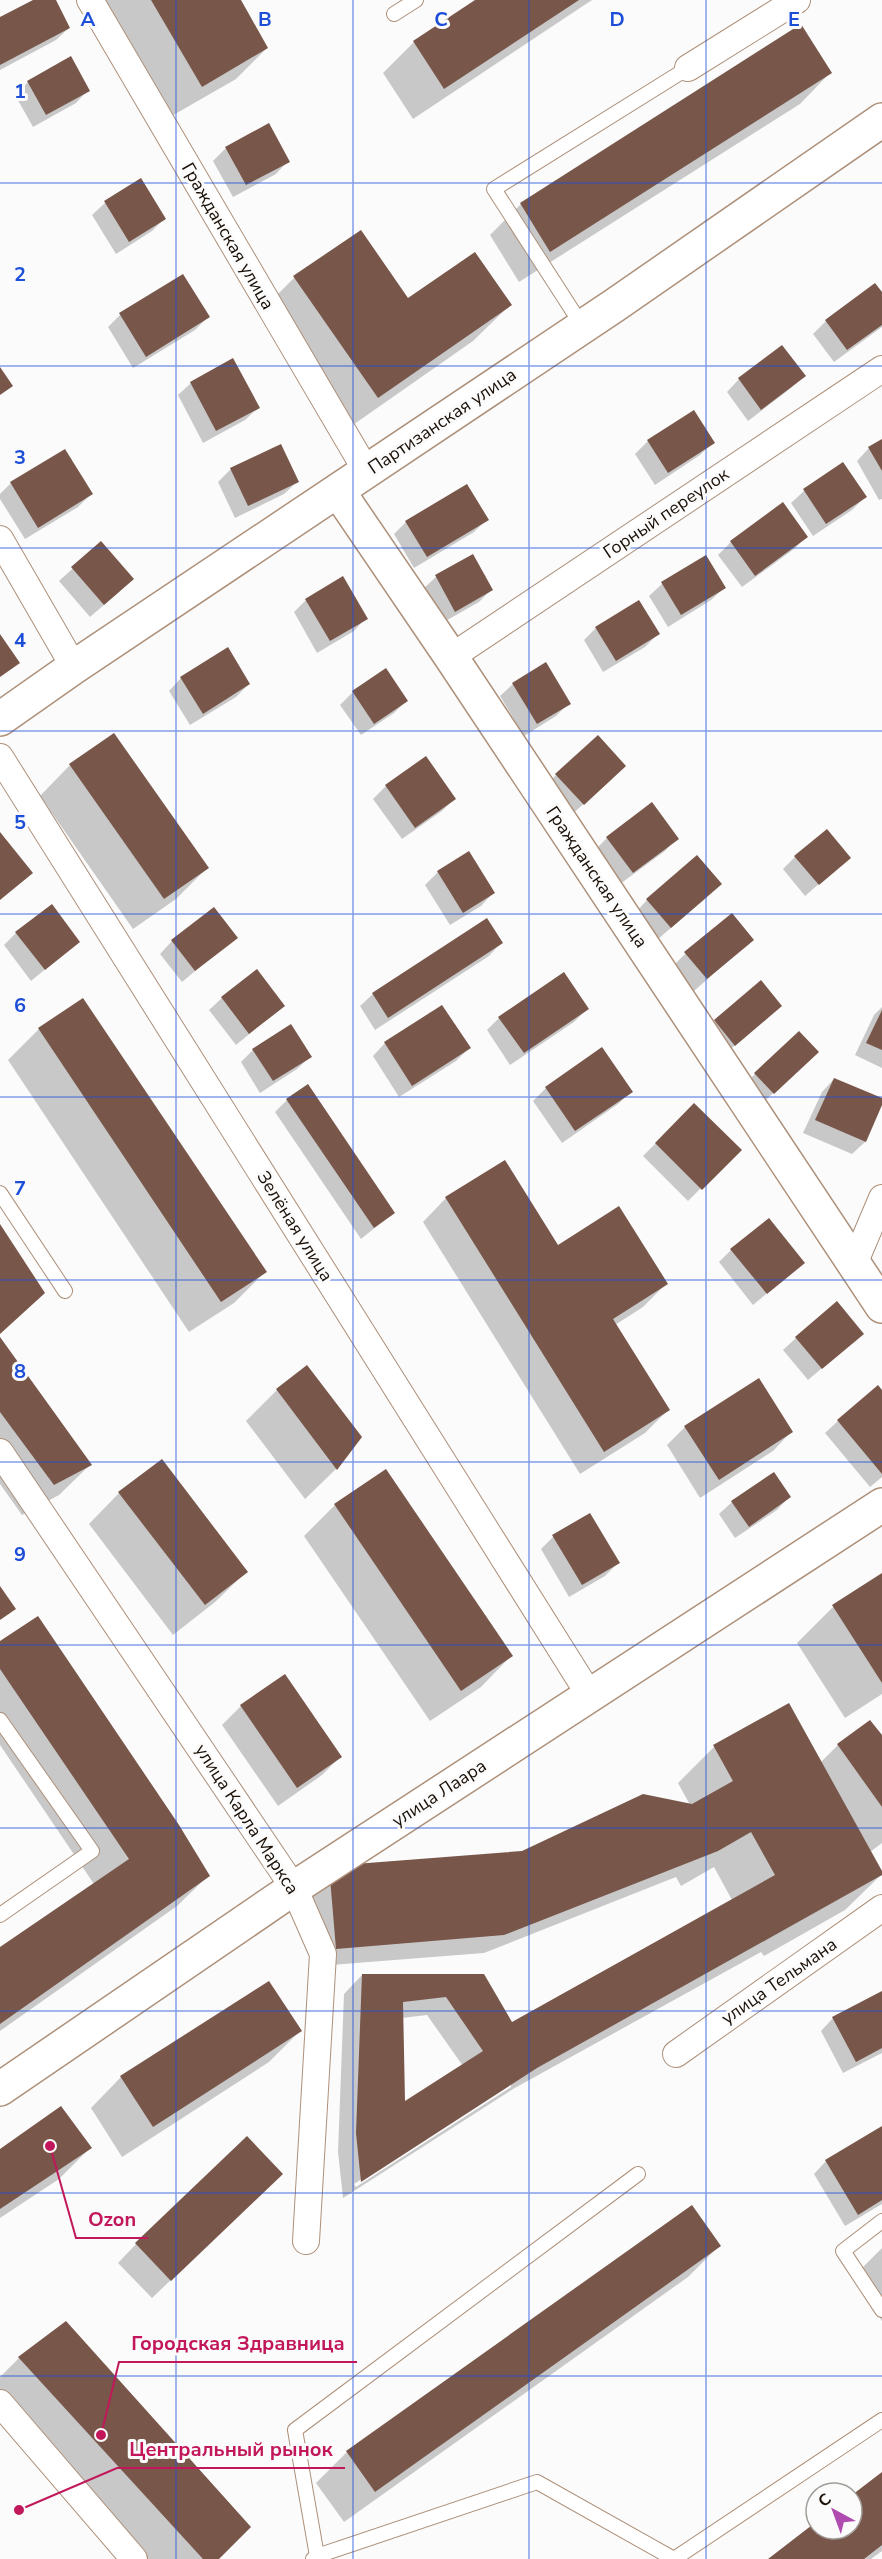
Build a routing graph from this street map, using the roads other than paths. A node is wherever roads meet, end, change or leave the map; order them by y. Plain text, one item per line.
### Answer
1 (90, 0) edge
2 (416, 0) edge
3 (797, 0) edge
4 (394, 14) dead end
5 (688, 68) joint
6 (882, 120) edge
7 (583, 327) junction
8 (882, 369) edge
9 (367, 472) junction
10 (338, 491) junction
11 (0, 539) edge
12 (451, 657) junction
13 (74, 667) junction
14 (0, 719) edge
15 (0, 757) edge
16 (0, 1193) edge
17 (882, 1198) edge
18 (854, 1264) junction
19 (65, 1291) dead end
20 (882, 1306) edge
21 (0, 1452) edge
22 (882, 1505) edge
23 (589, 1694) junction
24 (0, 1720) edge
25 (294, 1888) junction
26 (882, 1908) edge
27 (0, 1915) edge
28 (676, 2054) dead end
29 (0, 2087) edge
30 (638, 2174) dead end
31 (882, 2221) edge
32 (306, 2241) dead end
33 (882, 2310) edge
34 (0, 2403) edge
35 (882, 2420) edge
36 (315, 2557) edge
37 (134, 2559) edge

1 - 9 street, Гражданская улица
2 - 4 lane
3 - 5 street
5 - 7 lane
6 - 7 street, Партизанская улица
7 - 9 street, Партизанская улица
8 - 12 street, Горный переулок
9 - 10 street, Партизанская улица
10 - 12 street, Гражданская улица
10 - 13 street, Партизанская улица
11 - 13 street
12 - 18 street, Гражданская улица
13 - 14 street, Партизанская улица
15 - 23 street, Зелёная улица
16 - 19 lane
17 - 18 street
18 - 20 street, Гражданская улица
21 - 25 street, улица Карла Маркса
22 - 23 street, улица Лаара
23 - 25 street, улица Лаара
24 - 27 lane
25 - 29 street, улица Лаара
25 - 32 street, улица Карла Маркса
26 - 28 street, улица Тельмана
30 - 36 lane
31 - 33 lane
34 - 37 street
35 - 36 lane

